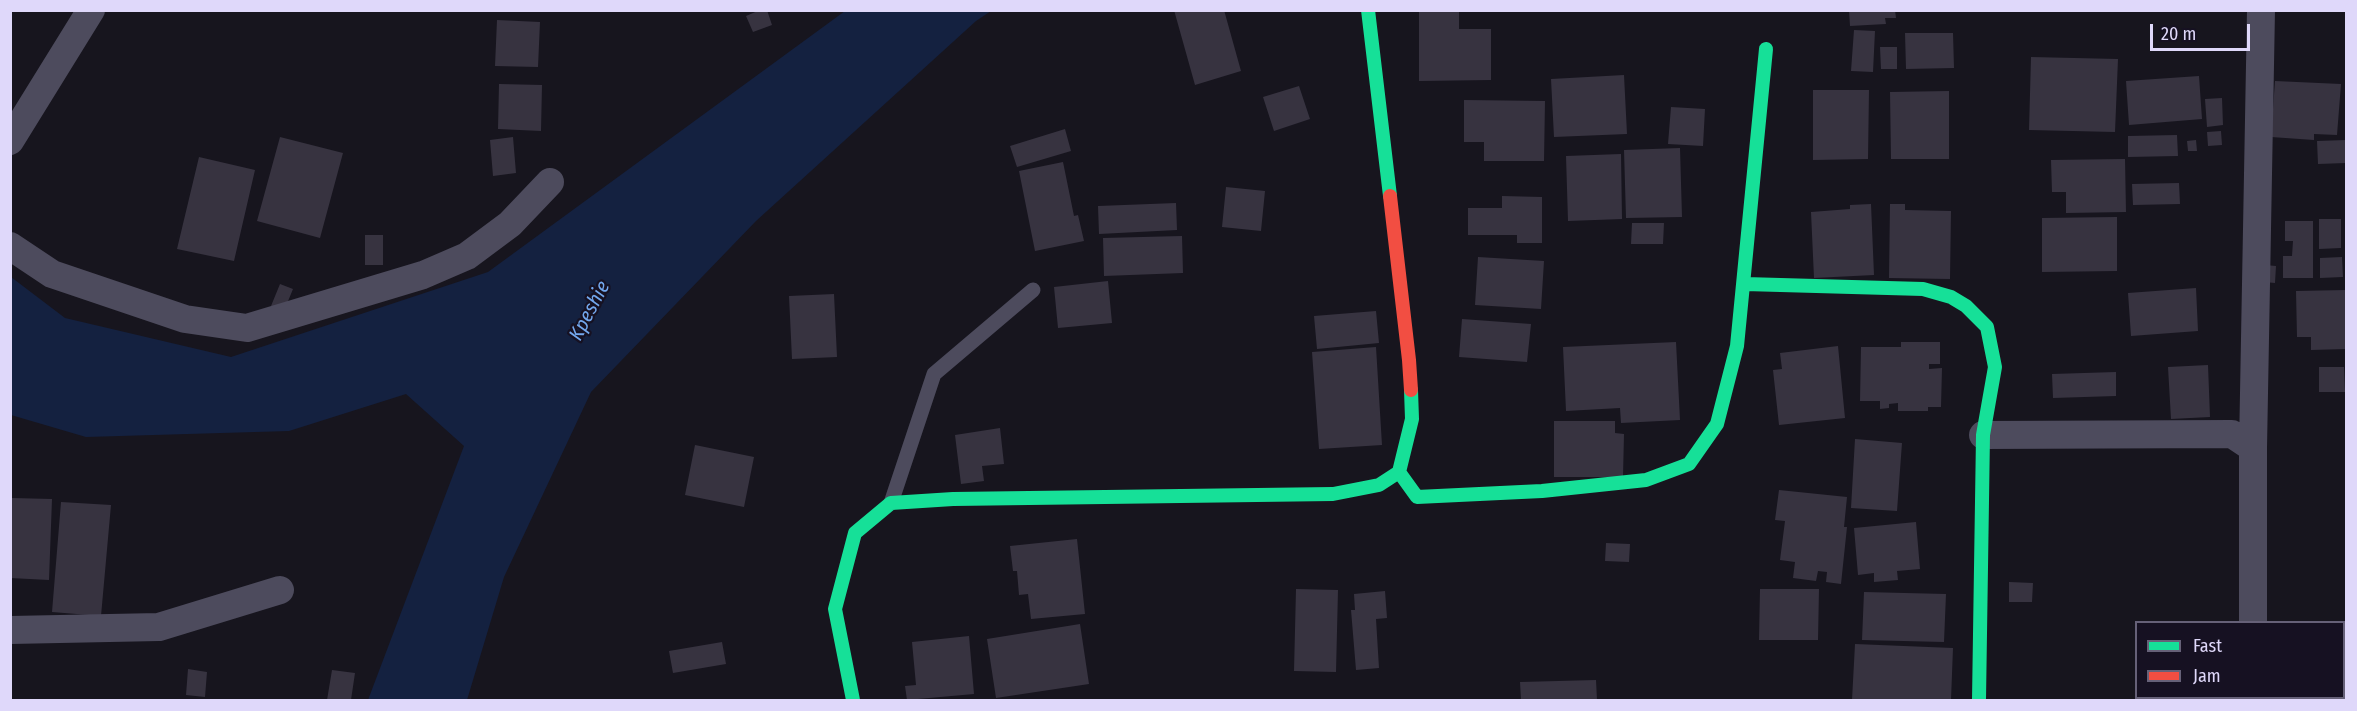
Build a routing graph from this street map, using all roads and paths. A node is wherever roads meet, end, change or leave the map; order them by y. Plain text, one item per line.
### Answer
1 (90, 10) edge
2 (1368, 10) edge
3 (2261, 10) edge
4 (1766, 49) dead end
5 (10, 141) edge
6 (550, 182) dead end
7 (10, 246) edge
8 (1745, 284) junction
9 (1033, 290) dead end
10 (1983, 435) junction
11 (2253, 447) junction
12 (1399, 472) junction
13 (891, 503) junction
14 (280, 590) dead end
15 (2253, 621) edge
16 (10, 630) edge
17 (853, 700) edge
18 (1979, 700) edge

1 - 5 street
2 - 12 street
3 - 11 street
4 - 8 street
6 - 7 street
8 - 10 street
8 - 12 street
9 - 13 lane
10 - 11 street
10 - 18 street
11 - 15 street
12 - 13 street
13 - 17 street
14 - 16 street

